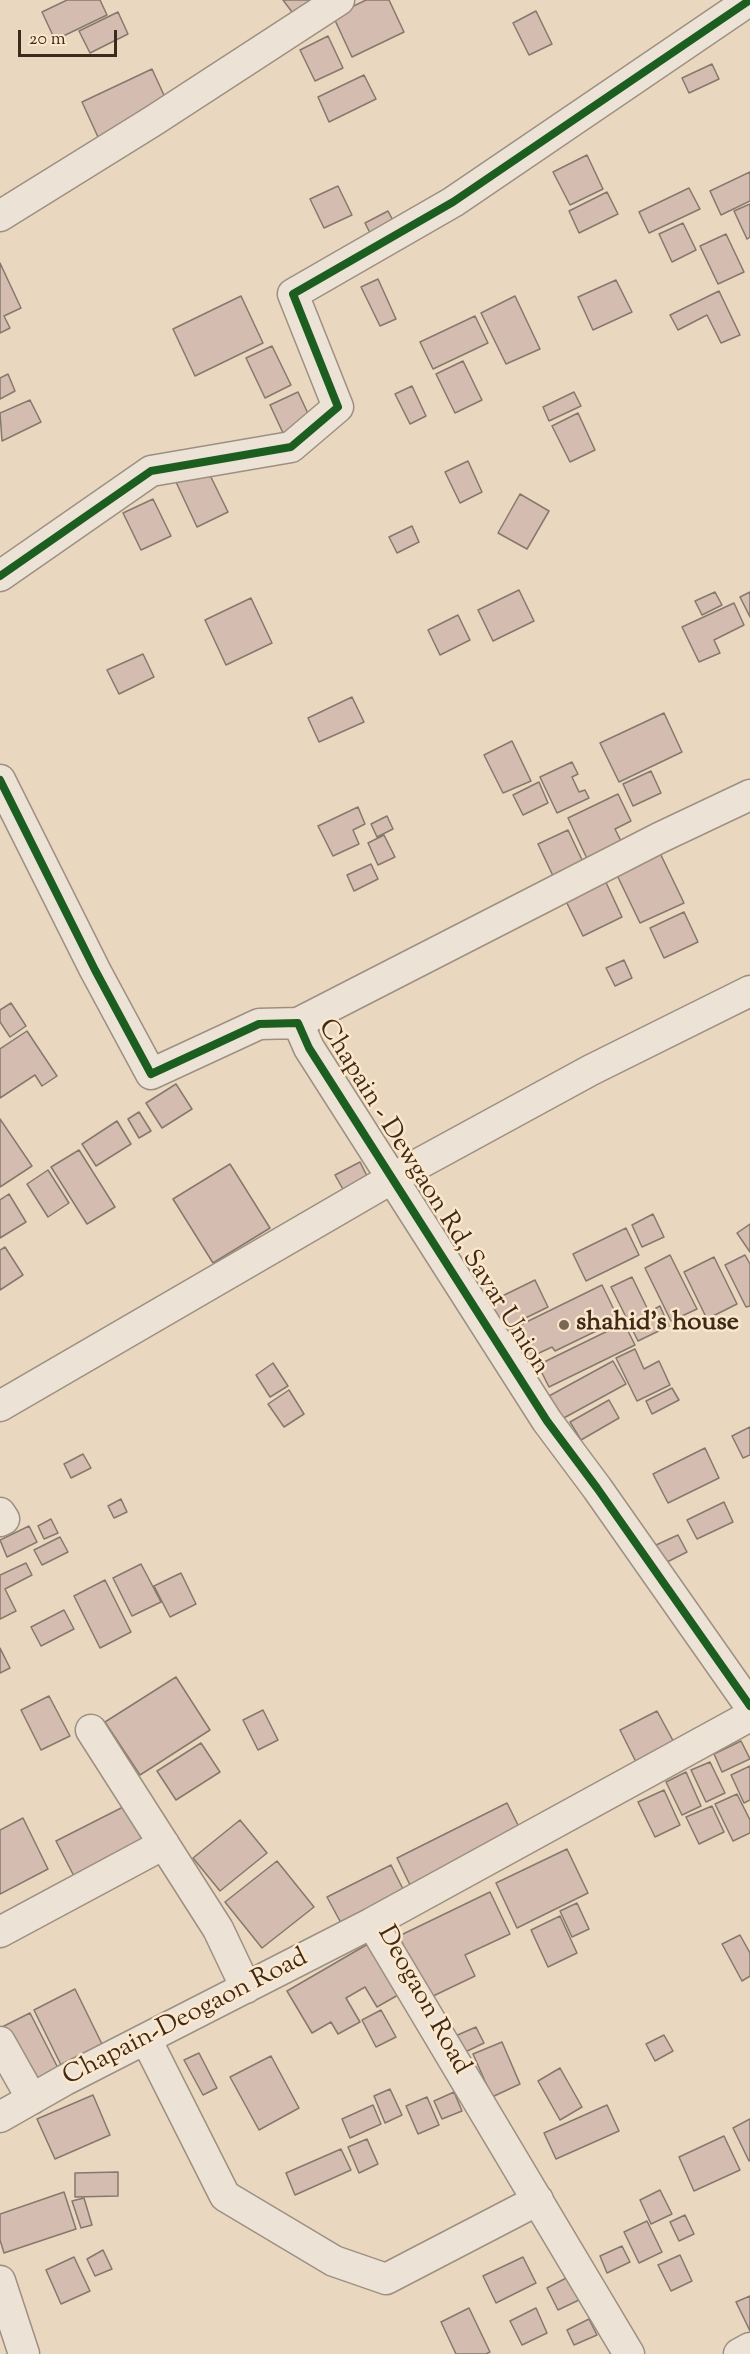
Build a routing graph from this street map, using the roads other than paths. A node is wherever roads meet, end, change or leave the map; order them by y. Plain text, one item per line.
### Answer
1 (339, 0) edge
2 (750, 0) edge
3 (0, 216) edge
4 (0, 576) edge
5 (0, 780) edge
6 (750, 795) edge
7 (750, 991) edge
8 (298, 1023) junction
9 (391, 1179) junction
10 (0, 1406) edge
11 (0, 1513) edge
12 (0, 1521) edge
13 (750, 1706) edge
14 (750, 1716) edge
15 (91, 1730) dead end
16 (164, 1844) junction
17 (372, 1923) junction
18 (0, 1932) edge
19 (246, 1988) junction
20 (146, 2039) junction
21 (0, 2042) edge
22 (32, 2099) junction
23 (0, 2117) edge
24 (538, 2200) junction
25 (0, 2281) edge
26 (750, 2348) edge
27 (24, 2354) edge
28 (629, 2354) edge
29 (739, 2354) edge

1 - 3 street
2 - 4 street
5 - 8 street, Chapain - Dewgaon Rd, Savar Union
6 - 8 street
7 - 9 street
8 - 9 street, Chapain - Dewgaon Rd, Savar Union
9 - 10 street
9 - 13 street, Chapain - Dewgaon Rd, Savar Union
11 - 12 street
14 - 17 street, Deogaon Road
15 - 16 street
16 - 18 street
16 - 19 street
17 - 19 street, Chapain-Deogaon Road
17 - 24 street, Deogaon Road
19 - 20 street, Chapain-Deogaon Road
20 - 22 street, Chapain-Deogaon Road
20 - 24 street
21 - 22 street
22 - 23 street, Chapain-Deogaon Road
24 - 28 street, Deogaon Road
25 - 27 street
26 - 29 street

